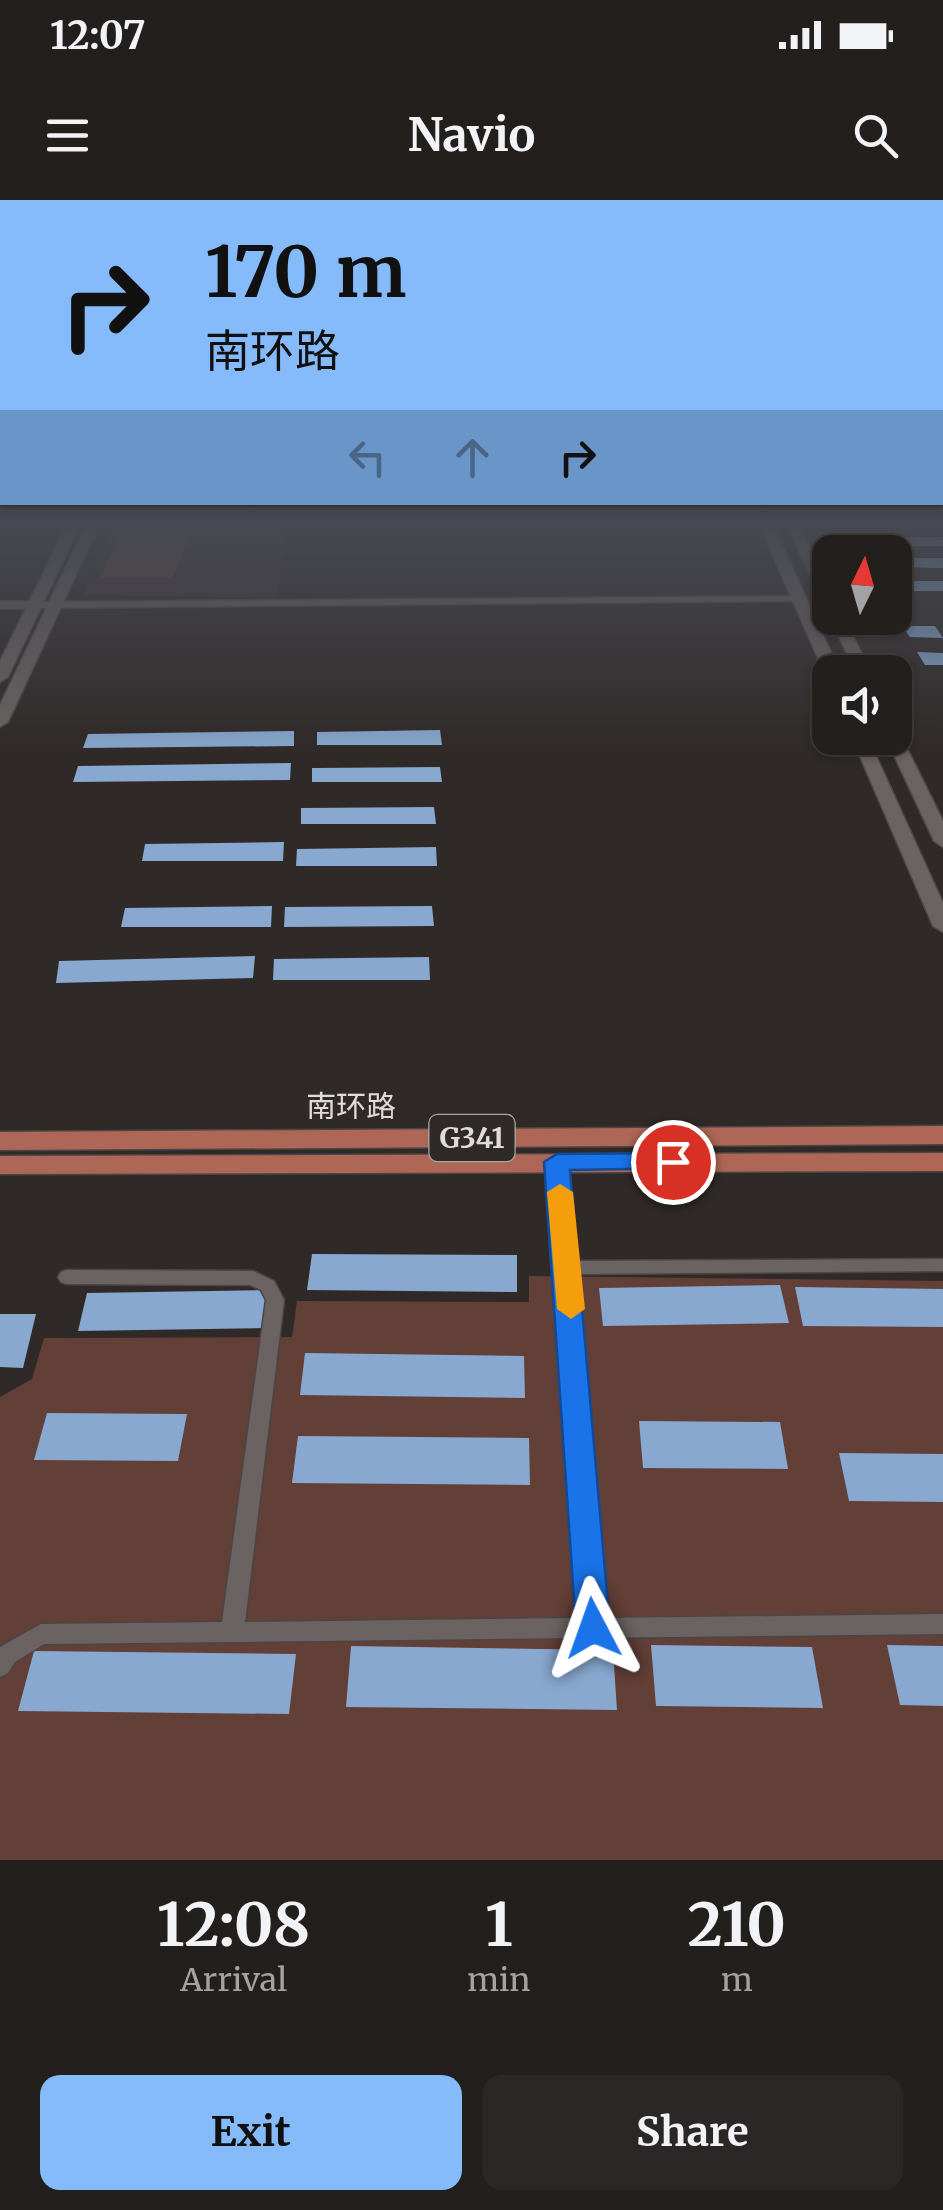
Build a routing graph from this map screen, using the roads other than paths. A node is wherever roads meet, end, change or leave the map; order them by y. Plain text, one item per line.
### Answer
1 (47, 604) edge
2 (56, 604) edge
3 (801, 604) edge
4 (0, 605) edge
5 (37, 605) junction
6 (824, 655) edge
7 (0, 677) edge
8 (0, 722) edge
9 (868, 755) edge
10 (902, 755) edge
11 (943, 842) edge
12 (943, 926) edge
13 (943, 1135) edge
14 (0, 1142) edge
15 (557, 1162) junction
16 (943, 1162) edge
17 (0, 1165) edge
18 (943, 1266) edge
19 (568, 1268) junction
20 (67, 1278) dead end
21 (943, 1624) edge
22 (593, 1628) junction
23 (232, 1632) junction
24 (0, 1666) edge

1 - 5 street
2 - 8 main road
3 - 6 main road
4 - 5 street
5 - 7 main road
9 - 12 main road
10 - 11 main road
13 - 14 highway, 南环路 / G341
15 - 16 highway, 南环路 / G341
15 - 17 highway, 南环路 / G341
15 - 19 street
18 - 19 street
19 - 22 street
20 - 23 street
21 - 22 street
22 - 23 street
23 - 24 street

